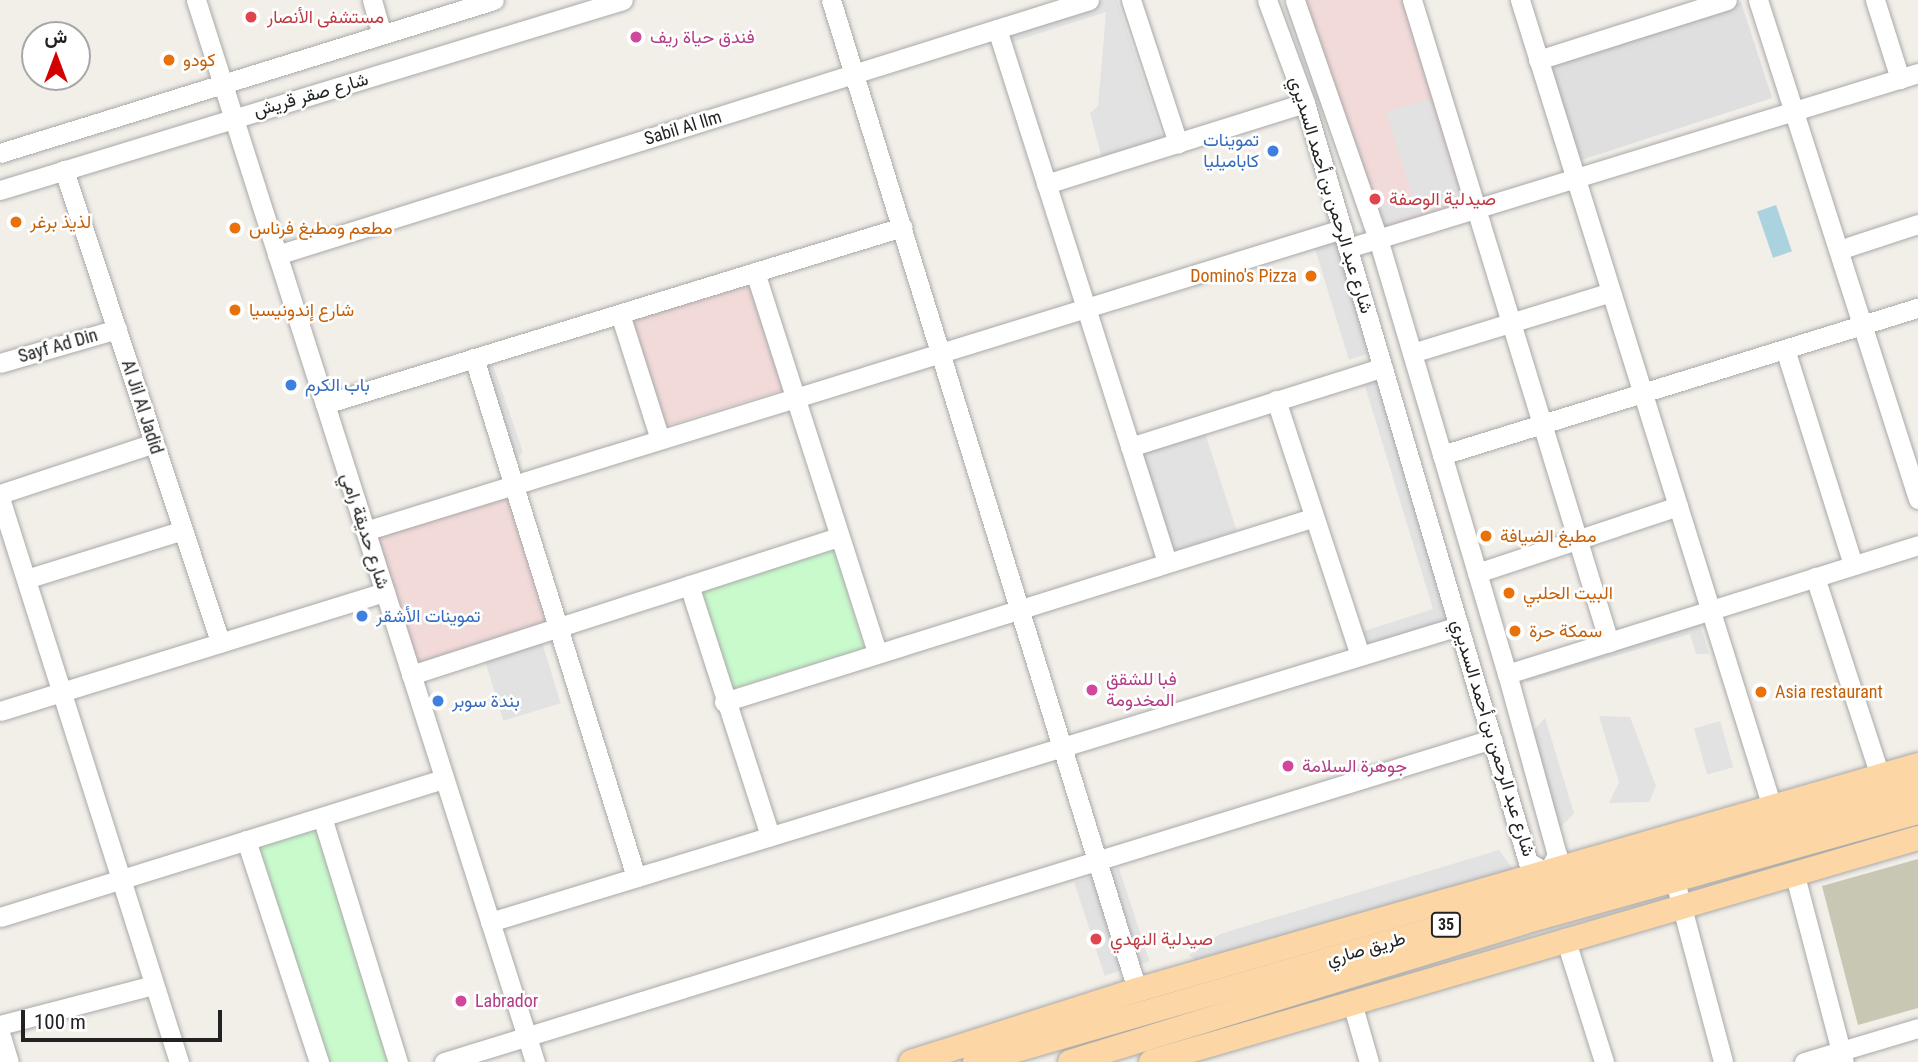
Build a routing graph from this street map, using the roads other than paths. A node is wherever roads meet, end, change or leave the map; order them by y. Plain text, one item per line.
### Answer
1 (196, 0) edge
2 (372, 0) edge
3 (494, 0) edge
4 (623, 0) edge
5 (831, 0) edge
6 (1089, 0) edge
7 (1131, 0) edge
8 (1267, 0) edge
9 (1295, 0) edge
10 (1412, 0) edge
11 (1520, 0) edge
12 (1727, 0) edge
13 (1758, 0) edge
14 (1875, 0) edge
15 (997, 29) junction
16 (382, 34) junction
17 (1538, 60) junction
18 (855, 74) junction
19 (1909, 76) edge
20 (224, 86) junction
21 (1305, 103) junction
22 (1794, 111) junction
23 (233, 118) junction
24 (1178, 143) junction
25 (0, 153) edge
26 (64, 170) junction
27 (1575, 178) junction
28 (1046, 184) junction
29 (0, 190) edge
30 (1478, 208) junction
31 (1918, 224) edge
32 (902, 227) junction
33 (1345, 238) junction
34 (1378, 239) junction
35 (1839, 250) junction
36 (277, 255) junction
37 (755, 272) junction
38 (1611, 292) junction
39 (1086, 308) junction
40 (1918, 308) edge
41 (620, 314) junction
42 (1512, 322) junction
43 (1862, 325) junction
44 (117, 328) junction
45 (1785, 349) junction
46 (941, 353) junction
47 (1412, 353) junction
48 (474, 358) junction
49 (0, 363) edge
50 (1382, 367) junction
51 (1643, 393) junction
52 (794, 398) junction
53 (1276, 400) junction
54 (325, 404) junction
55 (1543, 424) junction
56 (660, 439) junction
57 (154, 443) junction
58 (1130, 447) junction
59 (1442, 455) junction
60 (515, 484) junction
61 (0, 496) edge
62 (1918, 499) edge
63 (1678, 506) junction
64 (1312, 518) junction
65 (183, 530) junction
66 (365, 531) junction
67 (838, 537) junction
68 (1578, 539) junction
69 (1918, 545) edge
70 (1167, 562) junction
71 (1853, 565) junction
72 (1477, 573) junction
73 (1815, 577) junction
74 (26, 579) junction
75 (689, 585) junction
76 (385, 592) junction
77 (1019, 607) junction
78 (1712, 610) junction
79 (1459, 626) junction
80 (558, 627) junction
81 (1609, 642) junction
82 (220, 643) junction
83 (877, 652) junction
84 (1360, 656) junction
85 (1507, 674) junction
86 (411, 675) junction
87 (62, 692) junction
88 (724, 702) junction
89 (0, 711) edge
90 (1492, 739) junction
91 (1062, 747) junction
92 (1918, 765) edge
93 (1535, 775) junction
94 (1880, 776) junction
95 (444, 779) junction
96 (1505, 783) junction
97 (1918, 789) edge
98 (1918, 812) edge
99 (322, 817) junction
100 (1776, 818) junction
101 (770, 836) junction
102 (1918, 838) edge
103 (246, 841) junction
104 (1097, 861) junction
105 (1794, 872) junction
106 (1548, 873) junction
107 (636, 877) junction
108 (121, 879) junction
109 (1675, 881) junction
110 (1682, 905) junction
111 (0, 917) edge
112 (490, 922) junction
113 (1565, 937) junction
114 (155, 985) junction
115 (1137, 990) junction
116 (1352, 1003) junction
117 (1063, 1014) junction
118 (0, 1026) edge
119 (1918, 1028) edge
120 (0, 1033) edge
121 (527, 1037) junction
122 (1001, 1054) junction
123 (1842, 1057) edge
124 (9, 1062) edge
125 (179, 1062) edge
126 (319, 1062) edge
127 (398, 1062) edge
128 (444, 1062) edge
129 (535, 1062) edge
130 (911, 1062) edge
131 (975, 1062) edge
132 (1070, 1062) edge
133 (1152, 1062) edge
134 (1369, 1062) edge
135 (1605, 1062) edge
136 (1723, 1062) edge
137 (1804, 1062) edge

1 - 20 street, شارع حديقة رامي
2 - 16 street
3 - 16 street, شارع صقر قريش
4 - 23 street, شارع صقر قريش
5 - 18 street
6 - 15 street, Sabil Al llm
7 - 24 street
8 - 21 street, شارع عبد الرحمن بن أحمد السديري
9 - 34 street, شارع عبد الرحمن بن أحمد السديري
10 - 30 street
11 - 17 street
12 - 17 street
13 - 22 street
14 - 19 street
15 - 18 street, Sabil Al llm
15 - 28 street
16 - 20 street, شارع صقر قريش
17 - 27 street
18 - 32 street
18 - 36 street, Sabil Al llm
19 - 22 street
20 - 23 street, شارع حديقة رامي
20 - 25 street, شارع صقر قريش
21 - 24 street
21 - 33 street, شارع عبد الرحمن بن أحمد السديري
22 - 27 street
22 - 35 street
23 - 26 street, شارع صقر قريش
23 - 36 street, شارع حديقة رامي
24 - 28 street
26 - 29 street, شارع صقر قريش
26 - 44 street, Al Jil Al Jadid
27 - 30 street
27 - 38 street
28 - 39 street
30 - 34 street
30 - 42 street
31 - 35 street
32 - 37 street
32 - 46 street
33 - 34 street
33 - 39 street
33 - 50 street, شارع عبد الرحمن بن أحمد السديري
34 - 47 street, شارع عبد الرحمن بن أحمد السديري
35 - 43 street
36 - 54 street, شارع حديقة رامي
37 - 41 street
37 - 52 street
38 - 42 street
38 - 51 street
39 - 46 street
39 - 58 street
40 - 43 street
41 - 48 street
41 - 56 street
42 - 47 street
42 - 55 street
43 - 45 street
43 - 62 street
44 - 49 street, Sayf Ad Din
44 - 57 street, Al Jil Al Jadid
45 - 51 street
45 - 71 street
46 - 52 street
46 - 77 street
47 - 59 street, شارع عبد الرحمن بن أحمد السديري
48 - 54 street
48 - 60 street
50 - 53 street
50 - 79 street, شارع عبد الرحمن بن أحمد السديري
51 - 55 street
51 - 63 street
52 - 56 street
52 - 67 street
53 - 58 street
53 - 64 street
54 - 66 street, شارع حديقة رامي
55 - 59 street
55 - 68 street
56 - 60 street
57 - 61 street
57 - 65 street, Al Jil Al Jadid
58 - 70 street
59 - 72 street, شارع عبد الرحمن بن أحمد السديري
60 - 66 street
60 - 80 street
61 - 74 street
63 - 68 street
63 - 78 street
64 - 70 street
64 - 84 street
65 - 74 street
65 - 82 street, Al Jil Al Jadid
66 - 76 street, شارع حديقة رامي
67 - 75 street
67 - 83 street
68 - 72 street
68 - 81 street
69 - 71 street
70 - 77 street
71 - 73 street
72 - 85 street, شارع عبد الرحمن بن أحمد السديري
73 - 78 street
73 - 94 street
74 - 87 street
75 - 80 street
75 - 88 street
76 - 82 street
76 - 86 street, شارع حديقة رامي
77 - 83 street
77 - 91 street
78 - 81 street
78 - 100 street
79 - 84 street
79 - 90 street, شارع عبد الرحمن بن أحمد السديري
80 - 86 street
80 - 107 street
81 - 85 street
82 - 87 street
83 - 88 street
84 - 91 street
85 - 93 street, شارع عبد الرحمن بن أحمد السديري
86 - 95 street, شارع حديقة رامي
87 - 89 street
87 - 108 street
88 - 101 street
90 - 96 street, شارع عبد الرحمن بن أحمد السديري
90 - 104 street
91 - 101 street
91 - 104 street
92 - 94 main road
93 - 96 street
93 - 106 street, شارع عبد الرحمن بن أحمد السديري
94 - 100 main road
95 - 99 street
95 - 112 street, شارع حديقة رامي
96 - 106 street, شارع عبد الرحمن بن أحمد السديري
97 - 100 main road, طريق صاري / 35
98 - 109 main road, طريق صاري / 35
99 - 103 street
99 - 127 street
100 - 106 main road
100 - 122 main road, طريق صاري / 35
101 - 107 street
102 - 105 main road
103 - 108 street
103 - 126 street
104 - 115 street
104 - 121 street
105 - 110 main road
105 - 123 street
106 - 115 main road
107 - 112 street
108 - 111 street
108 - 114 street
109 - 110 street
109 - 132 main road, طريق صاري / 35
110 - 113 main road
110 - 136 street
112 - 121 street, شارع حديقة رامي
113 - 116 main road
113 - 135 street
114 - 118 street
114 - 125 street
115 - 117 main road
116 - 133 main road
116 - 134 street
117 - 122 main road
117 - 130 main road
119 - 123 street
120 - 124 street
121 - 128 street
121 - 129 street, شارع حديقة رامي
122 - 131 main road, طريق صاري / 35
123 - 137 street

